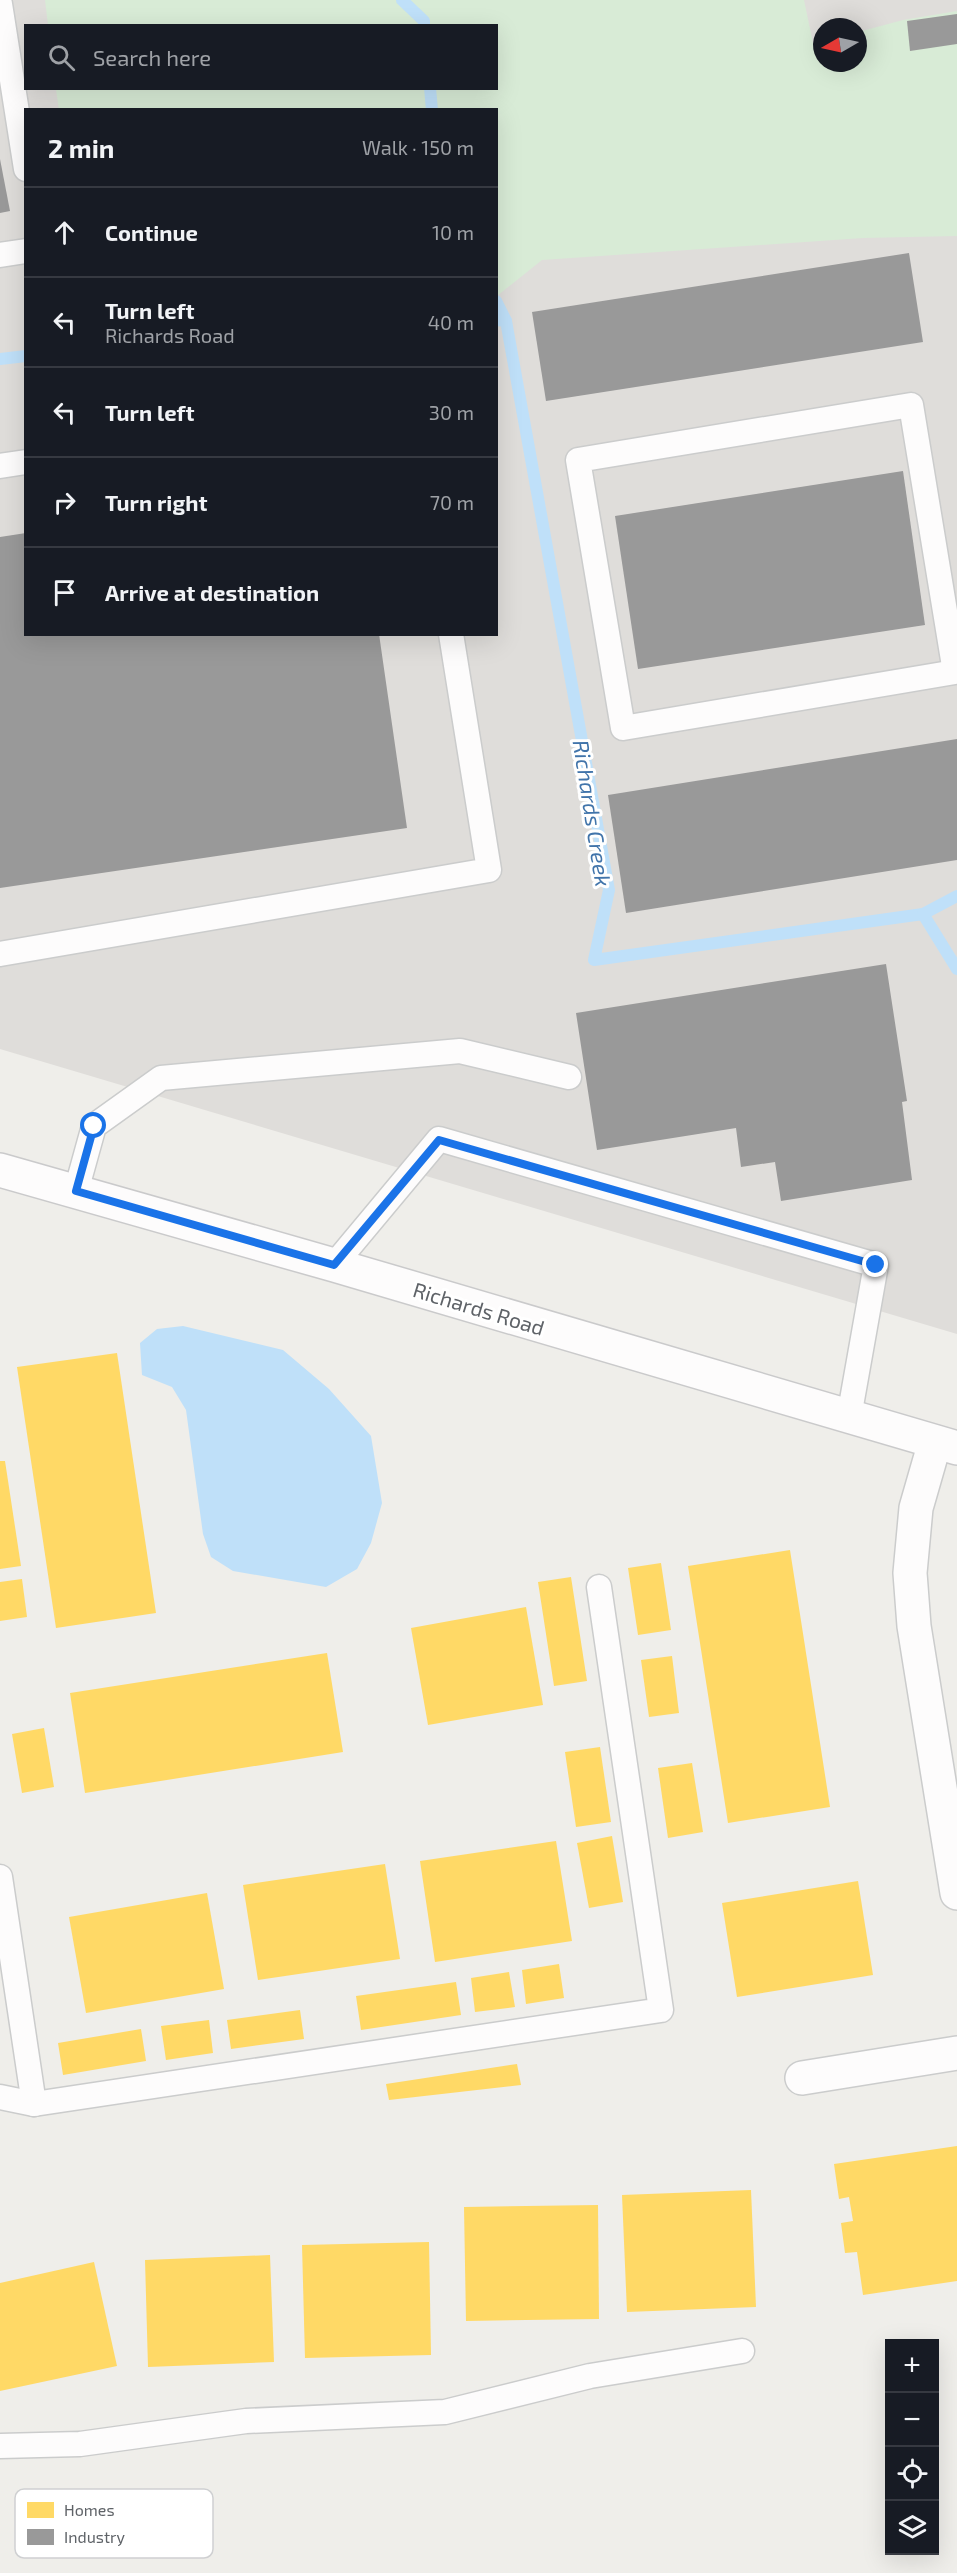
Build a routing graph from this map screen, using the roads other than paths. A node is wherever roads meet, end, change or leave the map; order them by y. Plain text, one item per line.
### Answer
1 (0, 4) edge
2 (24, 156) edge
3 (24, 251) edge
4 (0, 255) edge
5 (24, 462) edge
6 (0, 466) edge
7 (947, 558) edge
8 (451, 636) edge
9 (0, 954) edge
10 (569, 1077) dead end
11 (0, 1170) edge
12 (76, 1191) junction
13 (334, 1265) junction
14 (849, 1417) junction
15 (946, 1445) edge
16 (599, 1587) dead end
17 (950, 1810) edge
18 (0, 1877) edge
19 (957, 1893) edge
20 (957, 2054) edge
21 (802, 2078) dead end
22 (0, 2097) edge
23 (34, 2104) junction
24 (742, 2351) dead end
25 (0, 2446) edge

1 - 2 lane
3 - 4 lane
5 - 6 lane
7 - 7 lane
8 - 9 lane
10 - 12 lane
11 - 12 main road, Richards Road
12 - 13 main road, Richards Road
13 - 14 main road, Richards Road
13 - 14 lane
14 - 15 main road, Richards Road
15 - 17 main road
16 - 23 lane
17 - 19 main road
18 - 23 lane
20 - 21 main road
22 - 23 lane
24 - 25 lane

